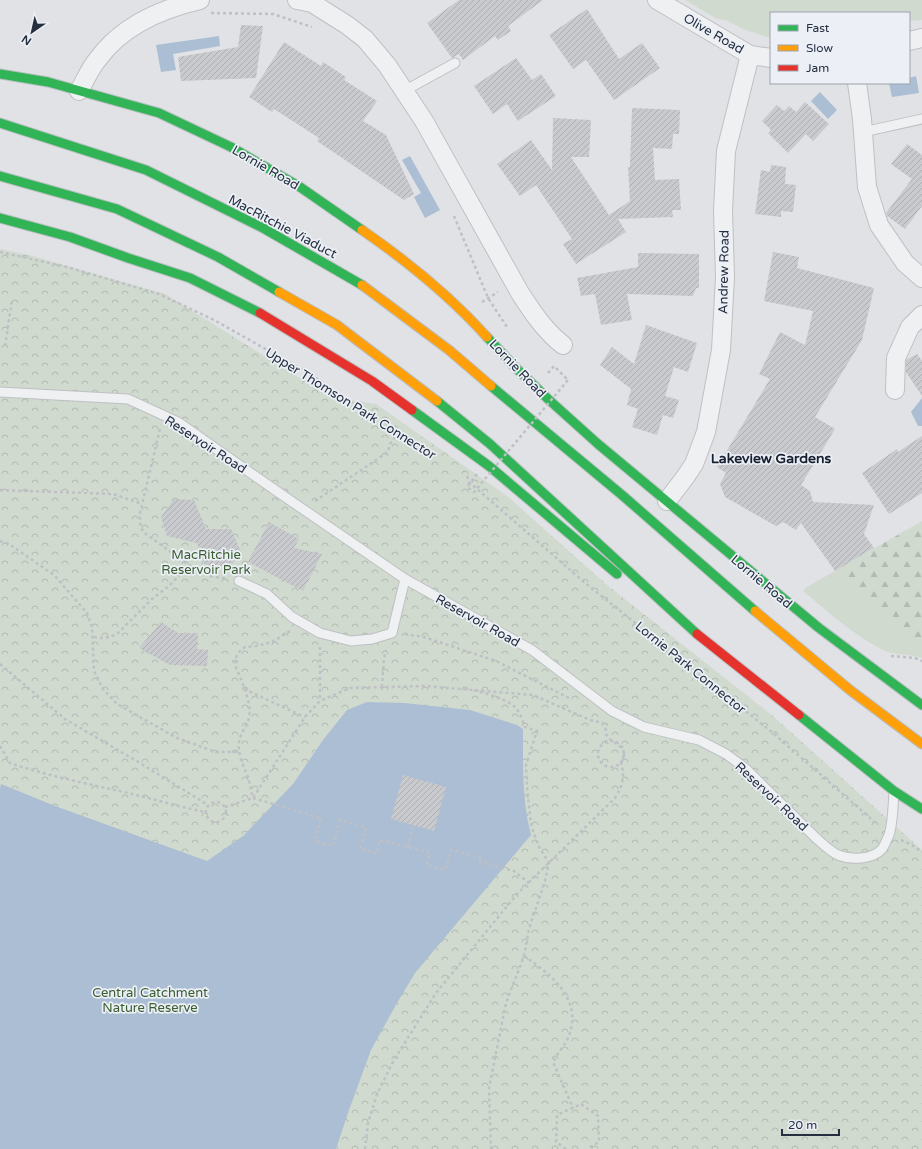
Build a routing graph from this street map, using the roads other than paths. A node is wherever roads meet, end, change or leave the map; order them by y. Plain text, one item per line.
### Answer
1 (297, 0) edge
2 (657, 0) edge
3 (202, 8) edge
4 (922, 38) edge
5 (910, 40) edge
6 (750, 55) junction
7 (770, 58) edge
8 (455, 63) dead end
9 (0, 74) edge
10 (857, 84) edge
11 (404, 90) junction
12 (79, 91) junction
13 (922, 119) edge
14 (0, 123) edge
15 (863, 132) junction
16 (0, 176) edge
17 (0, 218) edge
18 (922, 278) edge
19 (922, 315) edge
20 (563, 345) dead end
21 (895, 390) dead end
22 (0, 392) edge
23 (521, 412) joint
24 (667, 502) junction
25 (405, 579) junction
26 (239, 581) road end
27 (698, 635) junction
28 (922, 705) edge
29 (922, 744) edge
30 (894, 791) junction
31 (922, 809) edge

1 - 11 street
2 - 6 street, Olive Road
3 - 12 street
4 - 5 street
6 - 7 street
6 - 24 street, Andrew Road
8 - 11 lane
9 - 12 main road, Lornie Road
10 - 15 street
11 - 20 street
12 - 24 main road, Lornie Road
13 - 15 lane
14 - 23 main road, MacRitchie Viaduct
15 - 18 street
16 - 27 main road
17 - 27 main road
19 - 21 street
22 - 25 lane, Reservoir Road
23 - 29 main road, Lornie Road
24 - 28 main road, Lornie Road
25 - 26 lane
25 - 30 lane, Reservoir Road
27 - 30 main road
30 - 31 main road

